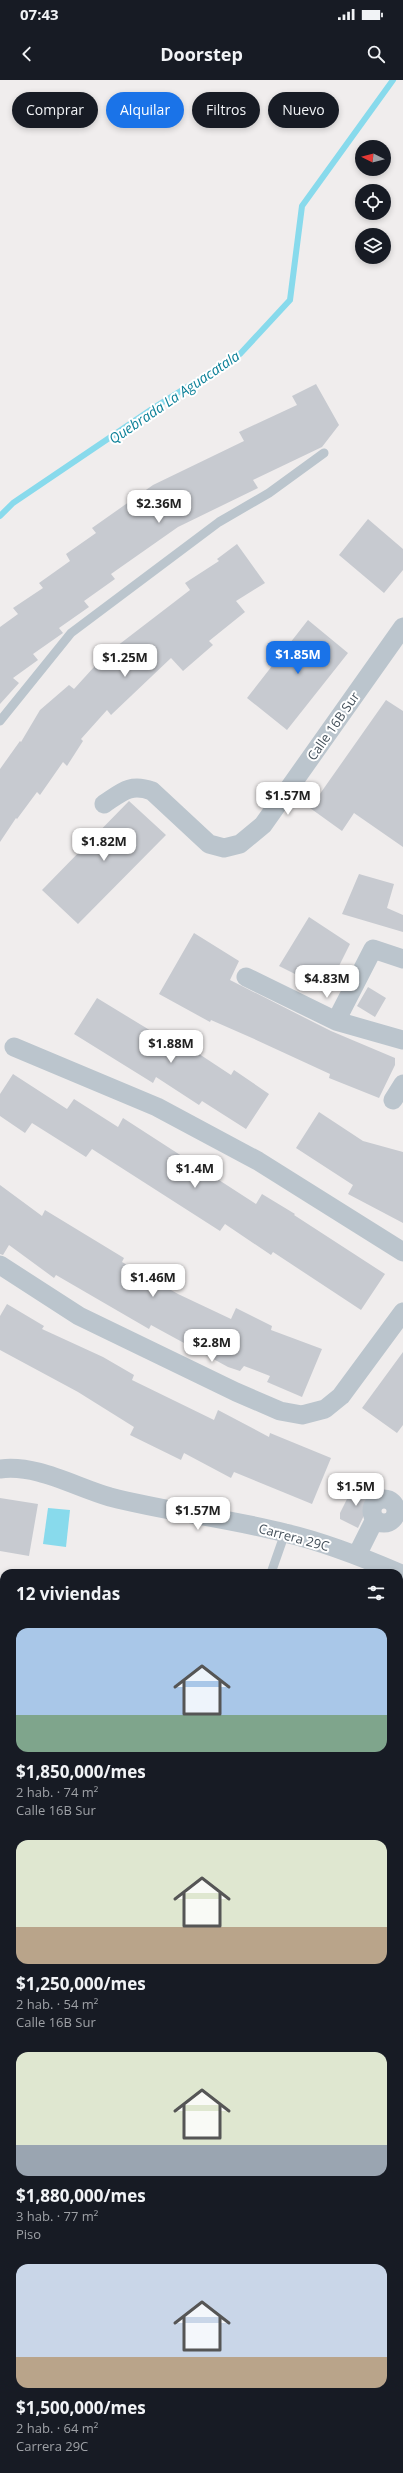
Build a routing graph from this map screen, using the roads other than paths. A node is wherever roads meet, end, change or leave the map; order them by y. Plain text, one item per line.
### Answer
1 (324, 453) dead end
2 (403, 627) edge
3 (0, 721) edge
4 (104, 804) dead end
5 (403, 960) edge
6 (246, 977) dead end
7 (336, 1021) junction
8 (403, 1040) edge
9 (14, 1047) dead end
10 (403, 1084) edge
11 (393, 1100) dead end
12 (403, 1252) edge
13 (0, 1265) edge
14 (403, 1312) edge
15 (0, 1469) edge
16 (375, 1519) dead end
17 (286, 1533) junction
18 (357, 1555) junction
19 (272, 1569) edge
20 (390, 1569) edge

1 - 3 lane
2 - 4 street, Calle 16B Sur
5 - 7 street
6 - 7 street
7 - 8 street
9 - 12 street
10 - 11 street
13 - 14 street
15 - 17 street, Carrera 29C
16 - 18 street
17 - 18 street, Carrera 29C
17 - 19 lane
18 - 20 street, Carrera 29C

